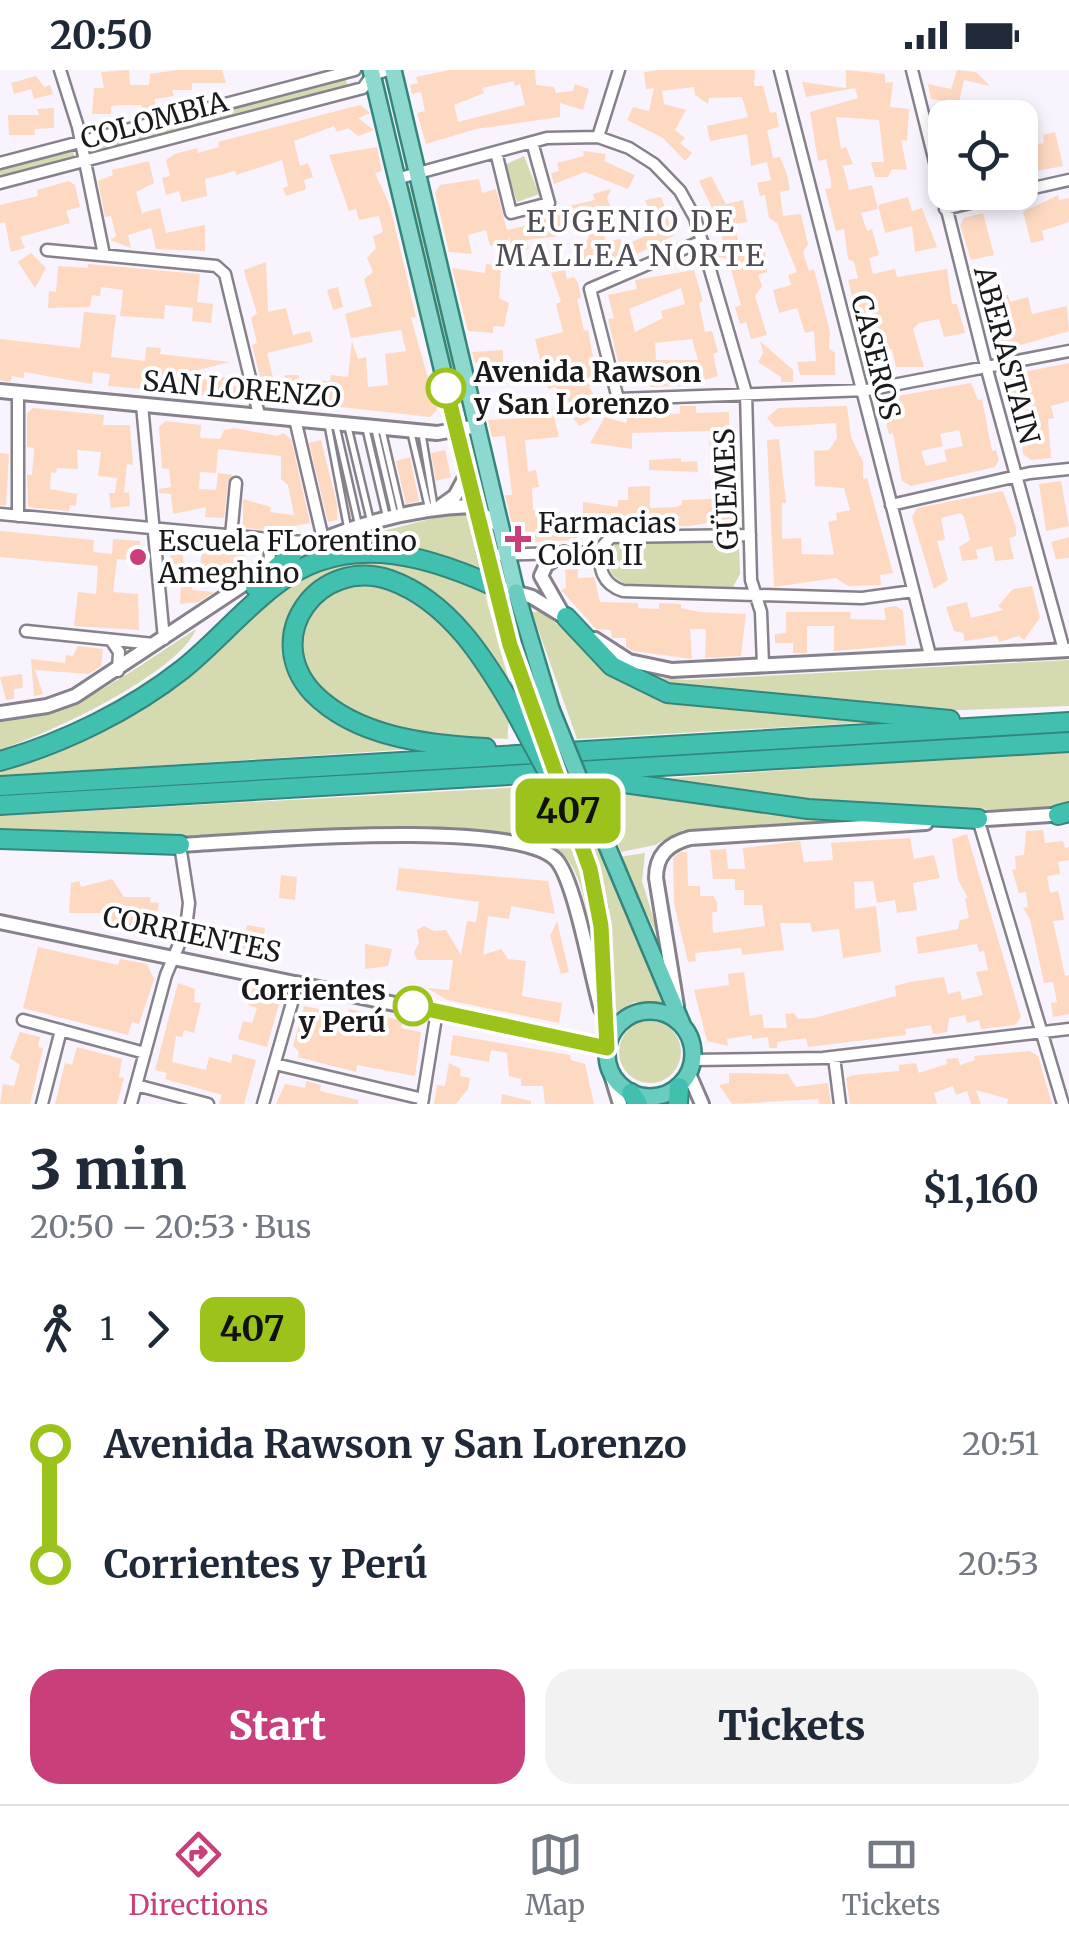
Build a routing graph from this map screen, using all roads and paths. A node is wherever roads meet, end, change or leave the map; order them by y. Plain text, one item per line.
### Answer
1 (60, 70) edge
2 (619, 70) edge
3 (780, 70) edge
4 (912, 70) edge
5 (373, 71) edge
6 (928, 135) edge
7 (598, 137) junction
8 (80, 142) junction
9 (532, 142) junction
10 (496, 152) junction
11 (83, 162) junction
12 (0, 163) edge
13 (418, 173) junction
14 (396, 179) junction
15 (1069, 180) edge
16 (0, 183) edge
17 (1038, 187) edge
18 (946, 210) edge
19 (702, 241) junction
20 (47, 250) dead end
21 (104, 255) junction
22 (1069, 351) edge
23 (986, 366) junction
24 (861, 390) junction
25 (0, 391) edge
26 (18, 393) junction
27 (746, 394) junction
28 (142, 405) junction
29 (260, 415) junction
30 (295, 418) junction
31 (336, 423) junction
32 (478, 426) junction
33 (373, 427) junction
34 (456, 430) junction
35 (416, 431) junction
36 (1069, 469) edge
37 (466, 474) junction
38 (1016, 476) junction
39 (236, 483) dead end
40 (891, 504) junction
41 (475, 507) junction
42 (432, 510) junction
43 (0, 514) edge
44 (18, 516) junction
45 (395, 518) junction
46 (360, 527) junction
47 (501, 527) junction
48 (154, 528) junction
49 (750, 535) junction
50 (231, 536) junction
51 (262, 538) junction
52 (318, 541) junction
53 (600, 552) junction
54 (292, 554) joint
55 (507, 554) junction
56 (564, 554) junction
57 (486, 555) junction
58 (268, 572) junction
59 (494, 586) junction
60 (516, 592) junction
61 (913, 592) junction
62 (756, 595) junction
63 (566, 617) junction
64 (26, 631) dead end
65 (112, 640) junction
66 (160, 642) junction
67 (1067, 650) edge
68 (930, 656) junction
69 (764, 665) junction
70 (118, 670) junction
71 (132, 700) junction
72 (523, 710) junction
73 (0, 713) edge
74 (1069, 722) edge
75 (1025, 725) junction
76 (1069, 742) edge
77 (621, 750) junction
78 (0, 760) edge
79 (512, 776) junction
80 (0, 786) edge
81 (0, 806) edge
82 (568, 811) joint
83 (1065, 814) edge
84 (978, 820) junction
85 (0, 839) edge
86 (180, 845) junction
87 (0, 922) edge
88 (175, 955) junction
89 (298, 982) junction
90 (437, 1012) junction
91 (603, 1014) junction
92 (24, 1020) dead end
93 (680, 1020) junction
94 (1069, 1029) edge
95 (61, 1030) junction
96 (1042, 1034) junction
97 (608, 1047) junction
98 (145, 1052) junction
99 (834, 1057) junction
100 (275, 1064) junction
101 (684, 1081) edge
102 (136, 1085) junction
103 (629, 1100) edge
104 (422, 1102) edge
105 (42, 1104) edge
106 (132, 1104) edge
107 (208, 1104) edge
108 (264, 1104) edge
109 (702, 1104) edge
110 (840, 1104) edge
111 (1064, 1104) edge

1 - 8 street
2 - 7 street
3 - 24 street, CASEROS
4 - 6 street, ABERASTAIN
5 - 8 street, COLOMBIA
5 - 11 street, COLOMBIA
5 - 13 main road
5 - 14 main road
7 - 9 street
7 - 19 street, GÜEMES
8 - 11 street
8 - 12 street, COLOMBIA
9 - 10 street
9 - 10 street
10 - 13 street
11 - 16 street, COLOMBIA
11 - 21 street
13 - 14 street
13 - 32 main road
14 - 34 main road
15 - 17 street
18 - 23 street, ABERASTAIN
19 - 27 street, GÜEMES
19 - 27 street
20 - 21 street
21 - 29 street
22 - 23 street
23 - 24 street
23 - 38 street, ABERASTAIN
24 - 27 street
24 - 40 street, CASEROS
25 - 26 street, SAN LORENZO
26 - 28 street, SAN LORENZO
26 - 44 street
27 - 49 street, GÜEMES
28 - 29 street, SAN LORENZO
28 - 48 street
29 - 30 street, SAN LORENZO
30 - 31 street, SAN LORENZO
30 - 52 street
31 - 33 street, SAN LORENZO
31 - 46 lane
31 - 46 lane
31 - 46 lane
32 - 34 street, SAN LORENZO
32 - 47 main road
33 - 35 street, SAN LORENZO
33 - 45 lane
33 - 45 lane
34 - 35 street, SAN LORENZO
34 - 37 main road
35 - 42 lane
36 - 38 street
37 - 41 main road
37 - 42 street
38 - 40 street
38 - 67 street, ABERASTAIN
39 - 50 street
40 - 61 street, CASEROS
41 - 42 street
41 - 47 street
41 - 57 main road
42 - 45 street
43 - 44 street
44 - 48 street
45 - 46 street
46 - 52 street
47 - 55 main road
48 - 50 street
48 - 66 street
49 - 53 street
49 - 62 street, GÜEMES
50 - 51 street
51 - 52 street
51 - 58 street
52 - 54 street
53 - 56 street
53 - 62 street
54 - 58 highway
55 - 56 street
55 - 57 street
55 - 60 main road
56 - 63 street
57 - 59 main road
58 - 66 street
58 - 71 highway
59 - 60 street
59 - 71 highway
59 - 72 highway
60 - 63 street
60 - 93 highway, bridge
61 - 62 street
61 - 68 street, CASEROS
62 - 69 street, GÜEMES
63 - 69 street
63 - 75 highway
64 - 65 street
65 - 66 street
65 - 70 street
66 - 70 street
67 - 68 street
68 - 69 street
70 - 73 street
71 - 78 highway
72 - 77 highway
72 - 82 highway, bridge
74 - 75 highway
75 - 77 highway
76 - 79 highway
77 - 80 highway
79 - 81 highway
79 - 84 highway
82 - 91 highway
83 - 84 street
84 - 93 street
84 - 96 street
85 - 86 highway
86 - 88 street
86 - 91 street
87 - 88 street, CORRIENTES
88 - 89 street, CORRIENTES
88 - 98 street
89 - 90 street, CORRIENTES
89 - 100 street
90 - 97 street, CORRIENTES
90 - 104 street
91 - 97 highway
92 - 95 street
93 - 97 highway
93 - 101 highway
94 - 96 street
95 - 98 street
95 - 105 street
96 - 99 street
96 - 111 street
97 - 103 highway
98 - 102 street
99 - 101 street
99 - 110 street
100 - 104 street
100 - 108 street
101 - 103 highway
101 - 109 street
102 - 106 street
102 - 107 street

